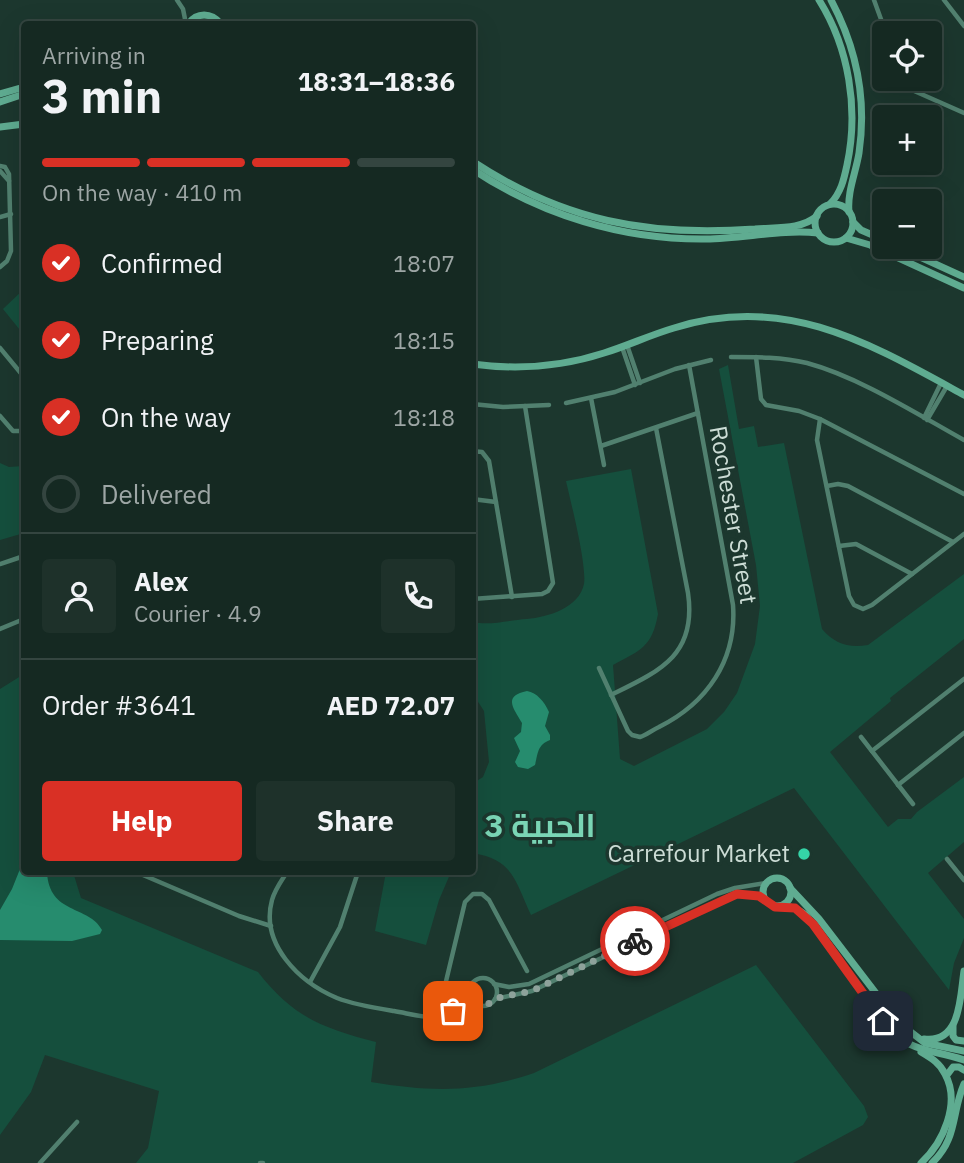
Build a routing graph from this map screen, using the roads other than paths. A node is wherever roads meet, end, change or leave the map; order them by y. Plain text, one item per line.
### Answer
1 (177, 0) edge
2 (819, 0) edge
3 (831, 0) edge
4 (874, 0) edge
5 (944, 0) edge
6 (183, 9) junction
7 (197, 16) junction
8 (186, 21) edge
9 (191, 21) edge
10 (218, 21) edge
11 (882, 21) edge
12 (963, 24) edge
13 (21, 88) edge
14 (914, 91) edge
15 (0, 94) edge
16 (21, 95) edge
17 (0, 102) edge
18 (964, 113) edge
19 (21, 124) edge
20 (0, 127) edge
21 (476, 163) edge
22 (0, 168) edge
23 (476, 171) edge
24 (830, 204) junction
25 (849, 212) junction
26 (10, 214) junction
27 (817, 216) junction
28 (0, 217) edge
29 (853, 222) junction
30 (818, 233) junction
31 (872, 235) edge
32 (846, 238) junction
33 (924, 259) edge
34 (0, 267) edge
35 (964, 277) edge
36 (964, 288) edge
37 (624, 346) junction
38 (0, 348) edge
39 (731, 356) dead end
40 (756, 357) junction
41 (711, 360) dead end
42 (476, 364) edge
43 (689, 365) junction
44 (21, 373) edge
45 (638, 384) junction
46 (944, 384) junction
47 (964, 395) edge
48 (591, 398) junction
49 (566, 403) dead end
50 (476, 404) edge
51 (550, 405) dead end
52 (525, 406) junction
53 (698, 413) junction
54 (0, 416) edge
55 (820, 419) junction
56 (926, 419) junction
57 (656, 428) junction
58 (21, 430) edge
59 (964, 440) edge
60 (601, 446) junction
61 (476, 453) edge
62 (604, 465) dead end
63 (827, 485) junction
64 (964, 494) edge
65 (476, 500) edge
66 (496, 502) junction
67 (964, 534) edge
68 (953, 542) junction
69 (839, 546) junction
70 (21, 557) edge
71 (0, 564) edge
72 (912, 574) junction
73 (512, 597) junction
74 (476, 599) edge
75 (21, 620) edge
76 (0, 629) edge
77 (599, 668) dead end
78 (964, 678) edge
79 (611, 695) junction
80 (964, 733) edge
81 (861, 737) dead end
82 (872, 751) junction
83 (898, 785) junction
84 (914, 804) dead end
85 (947, 859) dead end
86 (150, 875) edge
87 (285, 875) edge
88 (357, 875) edge
89 (964, 880) edge
90 (766, 883) junction
91 (790, 887) junction
92 (764, 899) junction
93 (783, 906) junction
94 (270, 916) junction
95 (260, 922) junction
96 (271, 926) junction
97 (527, 971) dead end
98 (964, 971) edge
99 (308, 980) junction
100 (494, 984) junction
101 (469, 989) junction
102 (442, 998) dead end
103 (495, 999) junction
104 (476, 1004) junction
105 (458, 1007) junction
106 (953, 1026) junction
107 (916, 1037) junction
108 (964, 1041) edge
109 (916, 1049) junction
110 (964, 1051) edge
111 (964, 1060) edge
112 (964, 1070) edge
113 (947, 1076) junction
114 (964, 1084) edge
115 (77, 1122) dead end
116 (40, 1163) edge
117 (921, 1163) edge
118 (932, 1163) edge

1 - 6 street
2 - 24 street
3 - 25 street
4 - 11 street
5 - 12 street
6 - 7 street
6 - 8 street
7 - 9 street
7 - 10 street
13 - 15 street
14 - 18 street
16 - 17 street
19 - 20 street
21 - 27 street
22 - 26 street
23 - 30 street
24 - 25 street
24 - 27 street
25 - 29 street
26 - 28 street
26 - 34 street
27 - 30 street
29 - 31 street
29 - 32 street
30 - 32 street
32 - 36 street
33 - 35 street
37 - 42 street
37 - 45 street
37 - 46 street
38 - 44 street
39 - 40 street
40 - 55 street
40 - 56 street
41 - 43 street
43 - 45 street
43 - 53 street, Rochester Street
45 - 48 street
46 - 47 street
46 - 56 street
48 - 49 street
48 - 60 street
50 - 52 street
51 - 52 street
52 - 73 street
53 - 57 street, Rochester Street
53 - 79 street, Rochester Street
54 - 58 street
55 - 63 street
55 - 64 street
56 - 59 street
57 - 60 street, Rochester Street
57 - 79 street
60 - 62 street
61 - 66 street
63 - 68 street
63 - 69 street
65 - 66 street
66 - 73 street
67 - 68 street
68 - 72 street
69 - 72 street
69 - 72 street
70 - 71 street
73 - 74 street
75 - 76 street
77 - 79 street, Rochester Street
78 - 82 street
80 - 83 street
81 - 82 street
82 - 83 street
83 - 84 street
85 - 89 street
86 - 95 street
87 - 94 street
88 - 99 street
90 - 91 street
90 - 92 street
90 - 100 street
91 - 93 street
91 - 107 street
92 - 93 street
92 - 103 street
93 - 109 street
94 - 95 street
94 - 96 street
95 - 96 street
96 - 99 street
97 - 102 street
98 - 106 street
99 - 105 street
100 - 101 street
100 - 103 street
101 - 104 street
101 - 105 street
103 - 104 street
104 - 105 street
106 - 107 street
106 - 108 street
107 - 110 street
109 - 111 street
109 - 113 street
112 - 113 street
113 - 117 street
114 - 118 street
115 - 116 street

